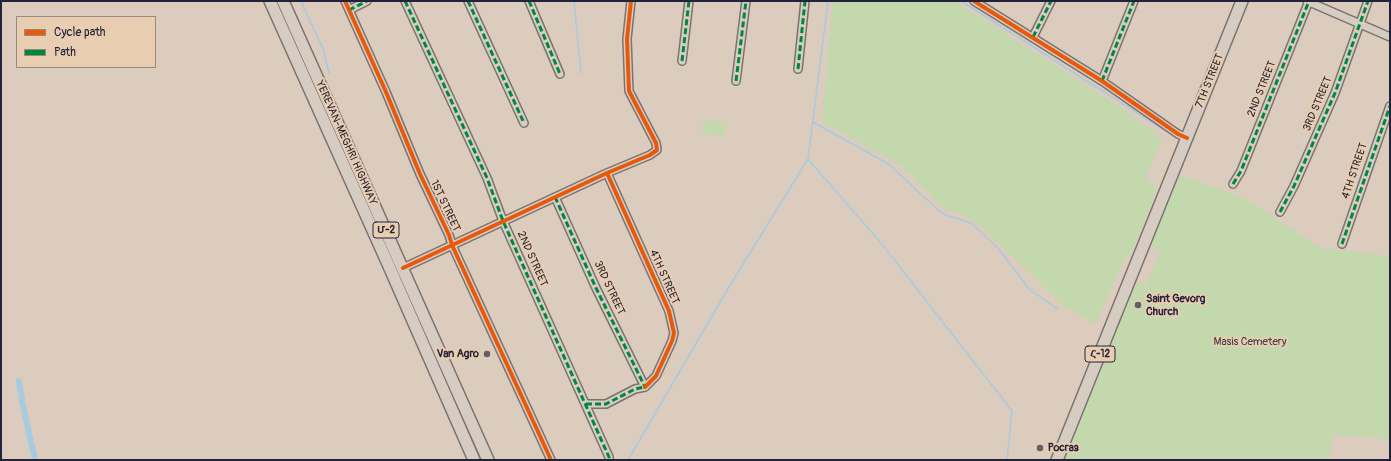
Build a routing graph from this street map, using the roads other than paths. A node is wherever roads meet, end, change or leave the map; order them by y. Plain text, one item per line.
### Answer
1 (270, 1) edge
2 (283, 1) edge
3 (345, 1) edge
4 (367, 1) edge
5 (406, 1) edge
6 (468, 1) edge
7 (529, 1) edge
8 (631, 1) edge
9 (689, 1) edge
10 (746, 1) edge
11 (805, 1) edge
12 (974, 1) edge
13 (1051, 1) edge
14 (1134, 1) edge
15 (1242, 1) edge
16 (1308, 1) edge
17 (1368, 1) edge
18 (349, 10) junction
19 (1359, 23) junction
20 (1033, 37) junction
21 (1390, 37) edge
22 (682, 61) dead end
23 (798, 69) dead end
24 (560, 74) dead end
25 (736, 81) dead end
26 (1102, 81) junction
27 (1390, 106) edge
28 (524, 123) dead end
29 (1187, 138) junction
30 (606, 173) junction
31 (1233, 184) dead end
32 (555, 197) junction
33 (1280, 212) dead end
34 (503, 221) junction
35 (1342, 244) dead end
36 (452, 245) junction
37 (403, 268) junction
38 (645, 387) junction
39 (586, 404) junction
40 (474, 460) edge
41 (488, 460) edge
42 (551, 460) edge
43 (608, 460) edge
44 (1057, 460) edge

1 - 40 main road, YEREVAN-MEGHRI HIGHWAY / Մ-2
2 - 37 main road, YEREVAN-MEGHRI HIGHWAY / Մ-2
3 - 18 street, 1ST STREET
4 - 18 street
5 - 34 street, 2ND STREET
6 - 28 street
7 - 24 street
8 - 30 street
9 - 22 street
10 - 25 street
11 - 23 street
12 - 20 street
13 - 20 street
14 - 26 street
15 - 29 main road, 7TH STREET / Հ-12
16 - 19 street
16 - 31 street, 2ND STREET
17 - 19 street, 3RD STREET
18 - 36 street, 1ST STREET
19 - 21 street
19 - 33 street, 3RD STREET
20 - 26 street
26 - 29 street
27 - 35 street, 4TH STREET
29 - 44 main road, 7TH STREET / Հ-12
30 - 32 street
30 - 38 street, 4TH STREET
32 - 34 street
32 - 38 street, 3RD STREET
34 - 36 street
34 - 39 street, 2ND STREET
36 - 37 street
36 - 42 street, 1ST STREET
37 - 41 main road, YEREVAN-MEGHRI HIGHWAY / Մ-2
38 - 39 street
39 - 43 street, 2ND STREET

